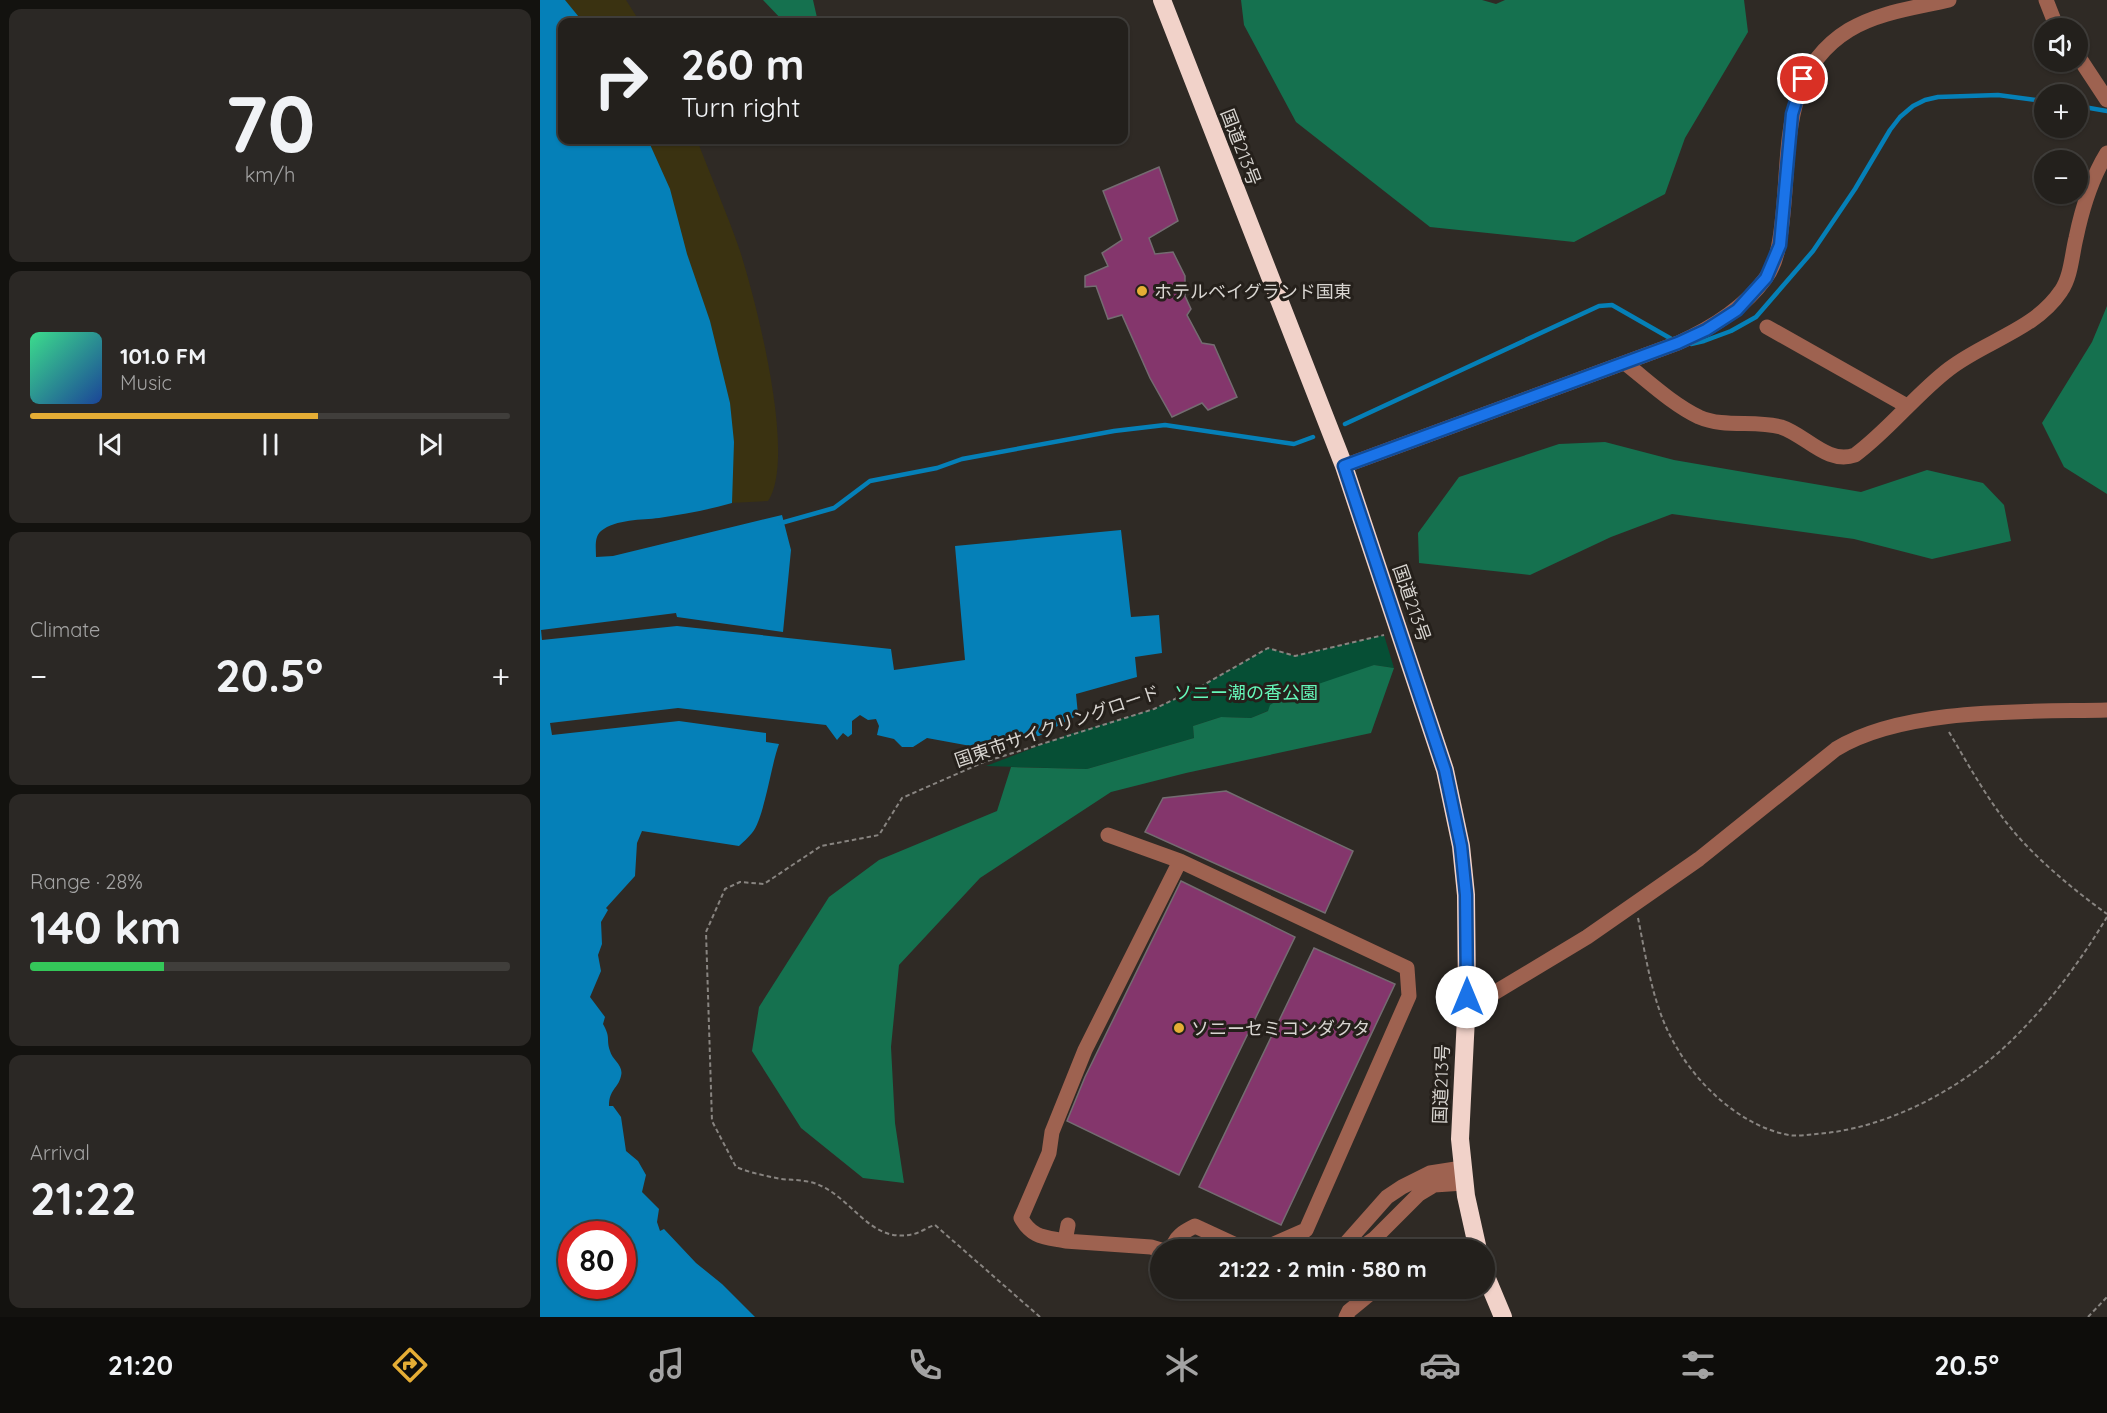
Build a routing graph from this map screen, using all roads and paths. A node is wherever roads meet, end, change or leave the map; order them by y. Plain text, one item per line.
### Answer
1 (1162, 0) edge
2 (1949, 0) edge
3 (2046, 0) edge
4 (2053, 18) edge
5 (2088, 71) edge
6 (2107, 100) edge
7 (2107, 153) edge
8 (1767, 327) dead end
9 (1625, 363) junction
10 (1907, 406) junction
11 (1344, 466) junction
12 (1384, 635) dead end
13 (2107, 710) edge
14 (1941, 718) junction
15 (1108, 835) dead end
16 (1180, 861) junction
17 (1635, 904) junction
18 (2107, 915) edge
19 (1467, 997) junction
20 (1463, 1175) junction
21 (1068, 1225) dead end
22 (1176, 1239) edge
23 (1223, 1239) edge
24 (1285, 1239) edge
25 (1350, 1239) edge
26 (1374, 1239) edge
27 (1476, 1239) edge
28 (1065, 1241) junction
29 (1150, 1247) edge
30 (1495, 1298) edge
31 (2107, 1298) edge
32 (1364, 1299) edge
33 (1040, 1317) edge
34 (1347, 1317) edge
35 (1503, 1317) edge
36 (2088, 1317) edge

1 - 11 highway, 国道213号
2 - 9 street
3 - 4 street
5 - 6 street
7 - 10 street
8 - 10 street
9 - 10 street
9 - 11 street
11 - 19 highway, 国道213号
12 - 33 path, 国東市サイクリングロード
13 - 14 street
14 - 17 street
14 - 18 path
15 - 16 street
16 - 24 street
16 - 28 street
17 - 18 path
17 - 19 street
19 - 20 highway, 国道213号
20 - 25 street
20 - 26 street
20 - 27 highway, 国道213号
21 - 28 street
22 - 23 street
28 - 29 street
30 - 35 highway
31 - 36 path
32 - 34 street

